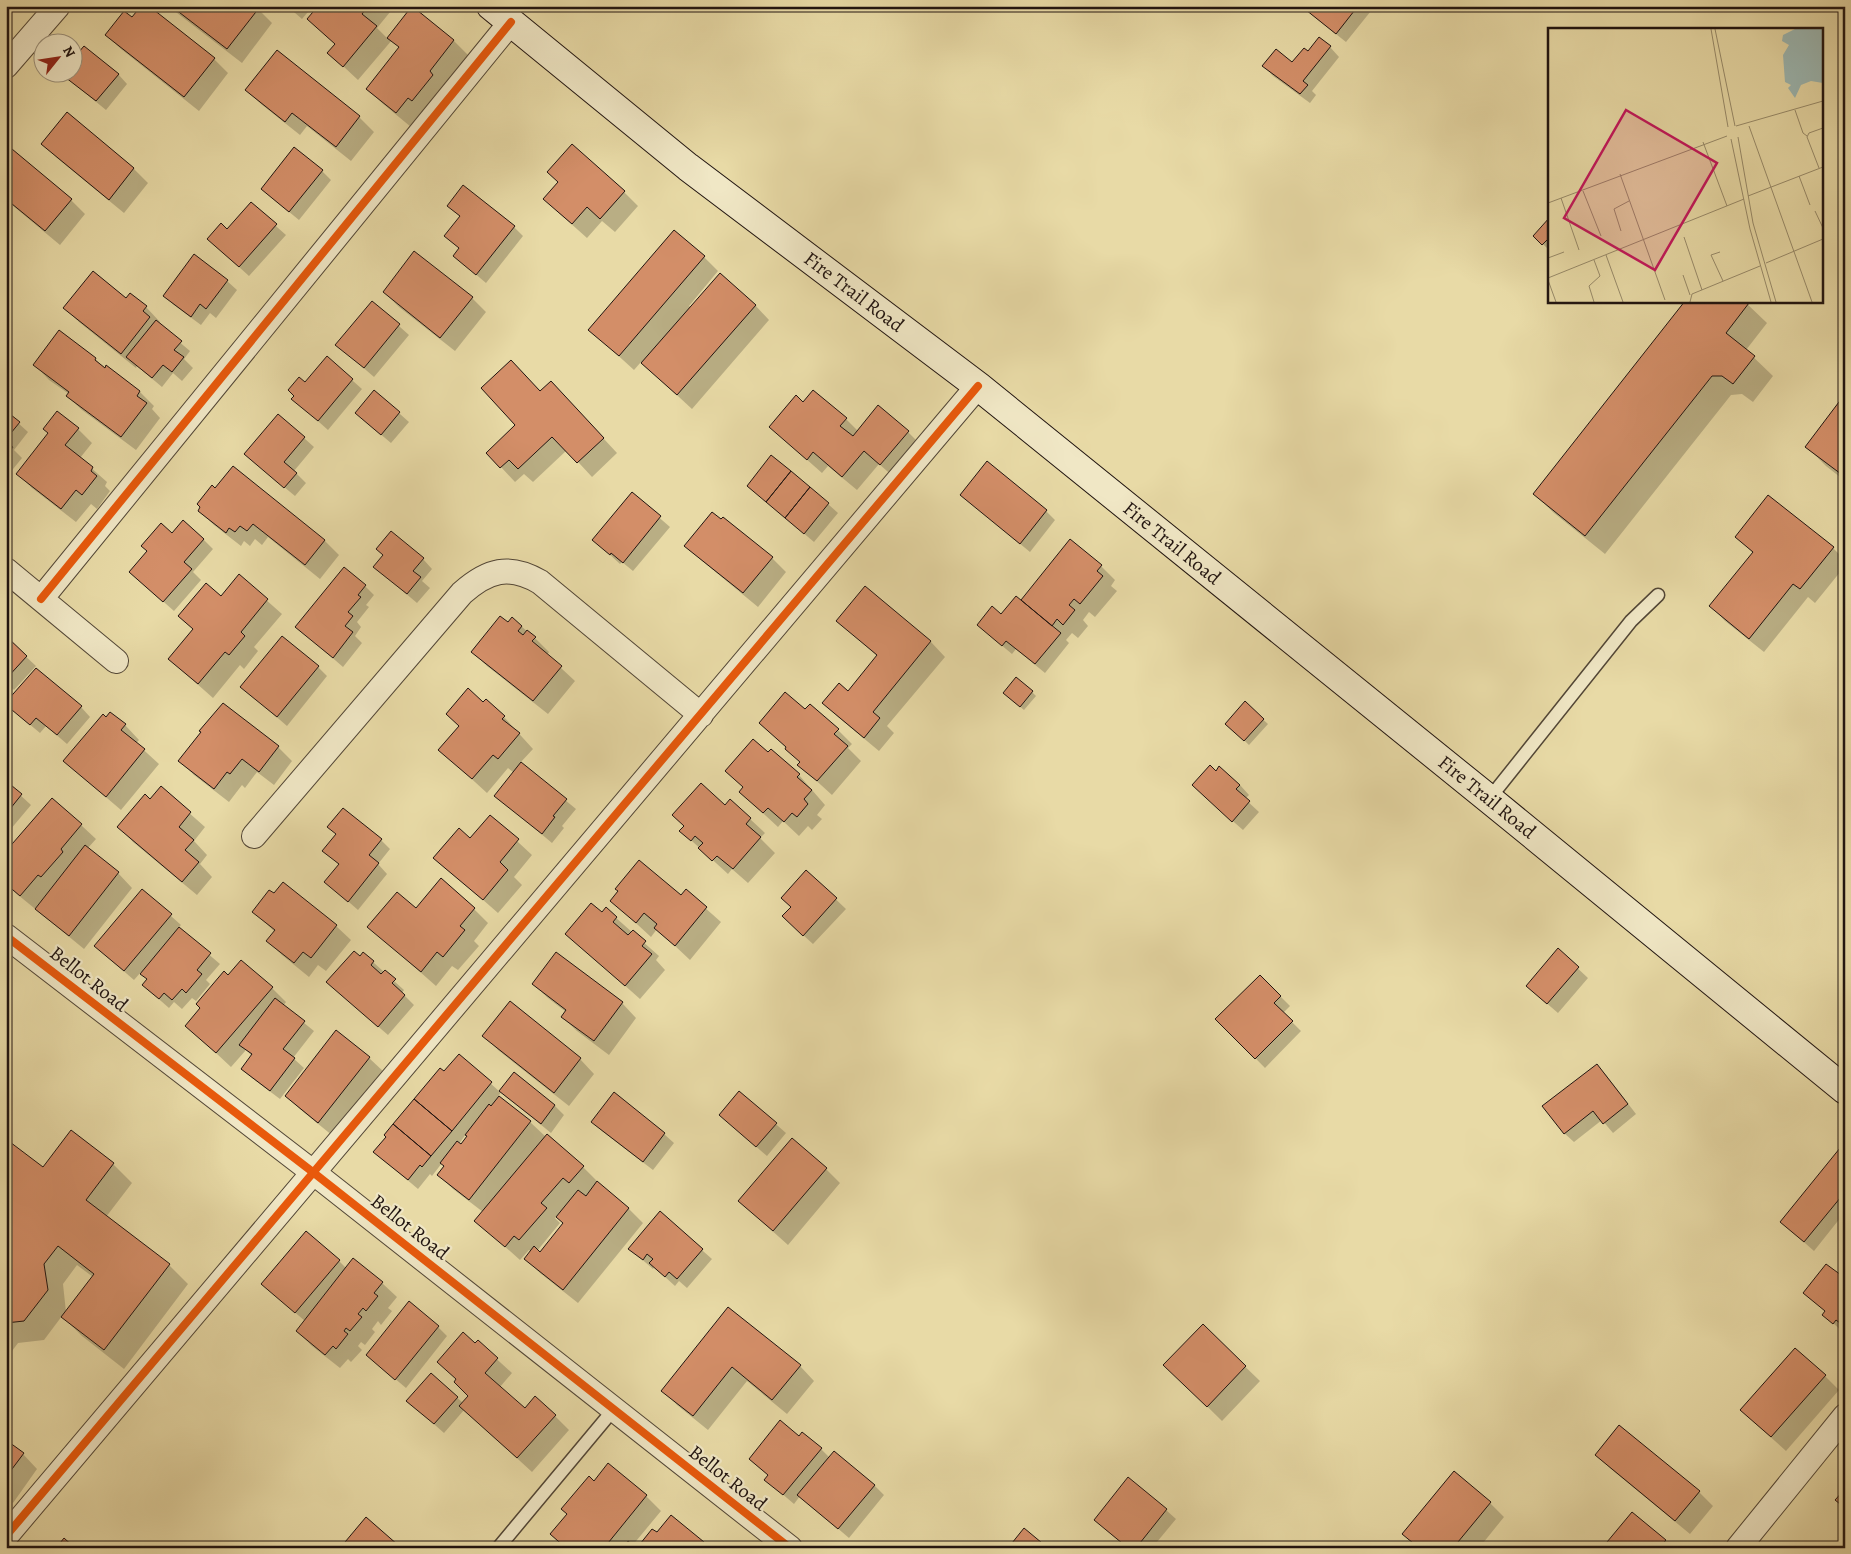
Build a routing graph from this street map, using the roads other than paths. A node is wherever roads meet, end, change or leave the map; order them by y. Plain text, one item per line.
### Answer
1 (58, 6) edge
2 (501, 14) edge
3 (6, 66) edge
4 (978, 386) junction
5 (6, 570) edge
6 (1658, 595) dead end
7 (41, 599) junction
8 (116, 661) dead end
9 (701, 715) junction
10 (1489, 799) junction
11 (254, 836) dead end
12 (6, 936) edge
13 (1845, 1090) edge
14 (314, 1173) junction
15 (614, 1409) junction
16 (1845, 1416) edge
17 (6, 1536) edge
18 (498, 1548) edge
19 (790, 1548) edge
20 (1738, 1548) edge

1 - 3 street
2 - 4 main road, Fire Trail Road
2 - 7 street
4 - 9 street
4 - 10 main road, Fire Trail Road
5 - 7 street
6 - 10 lane
7 - 8 street
9 - 11 street
9 - 14 street
10 - 13 main road, Fire Trail Road
12 - 14 street, Bellot Road
14 - 15 street, Bellot Road
14 - 17 street
15 - 18 lane
15 - 19 street, Bellot Road
16 - 20 street

